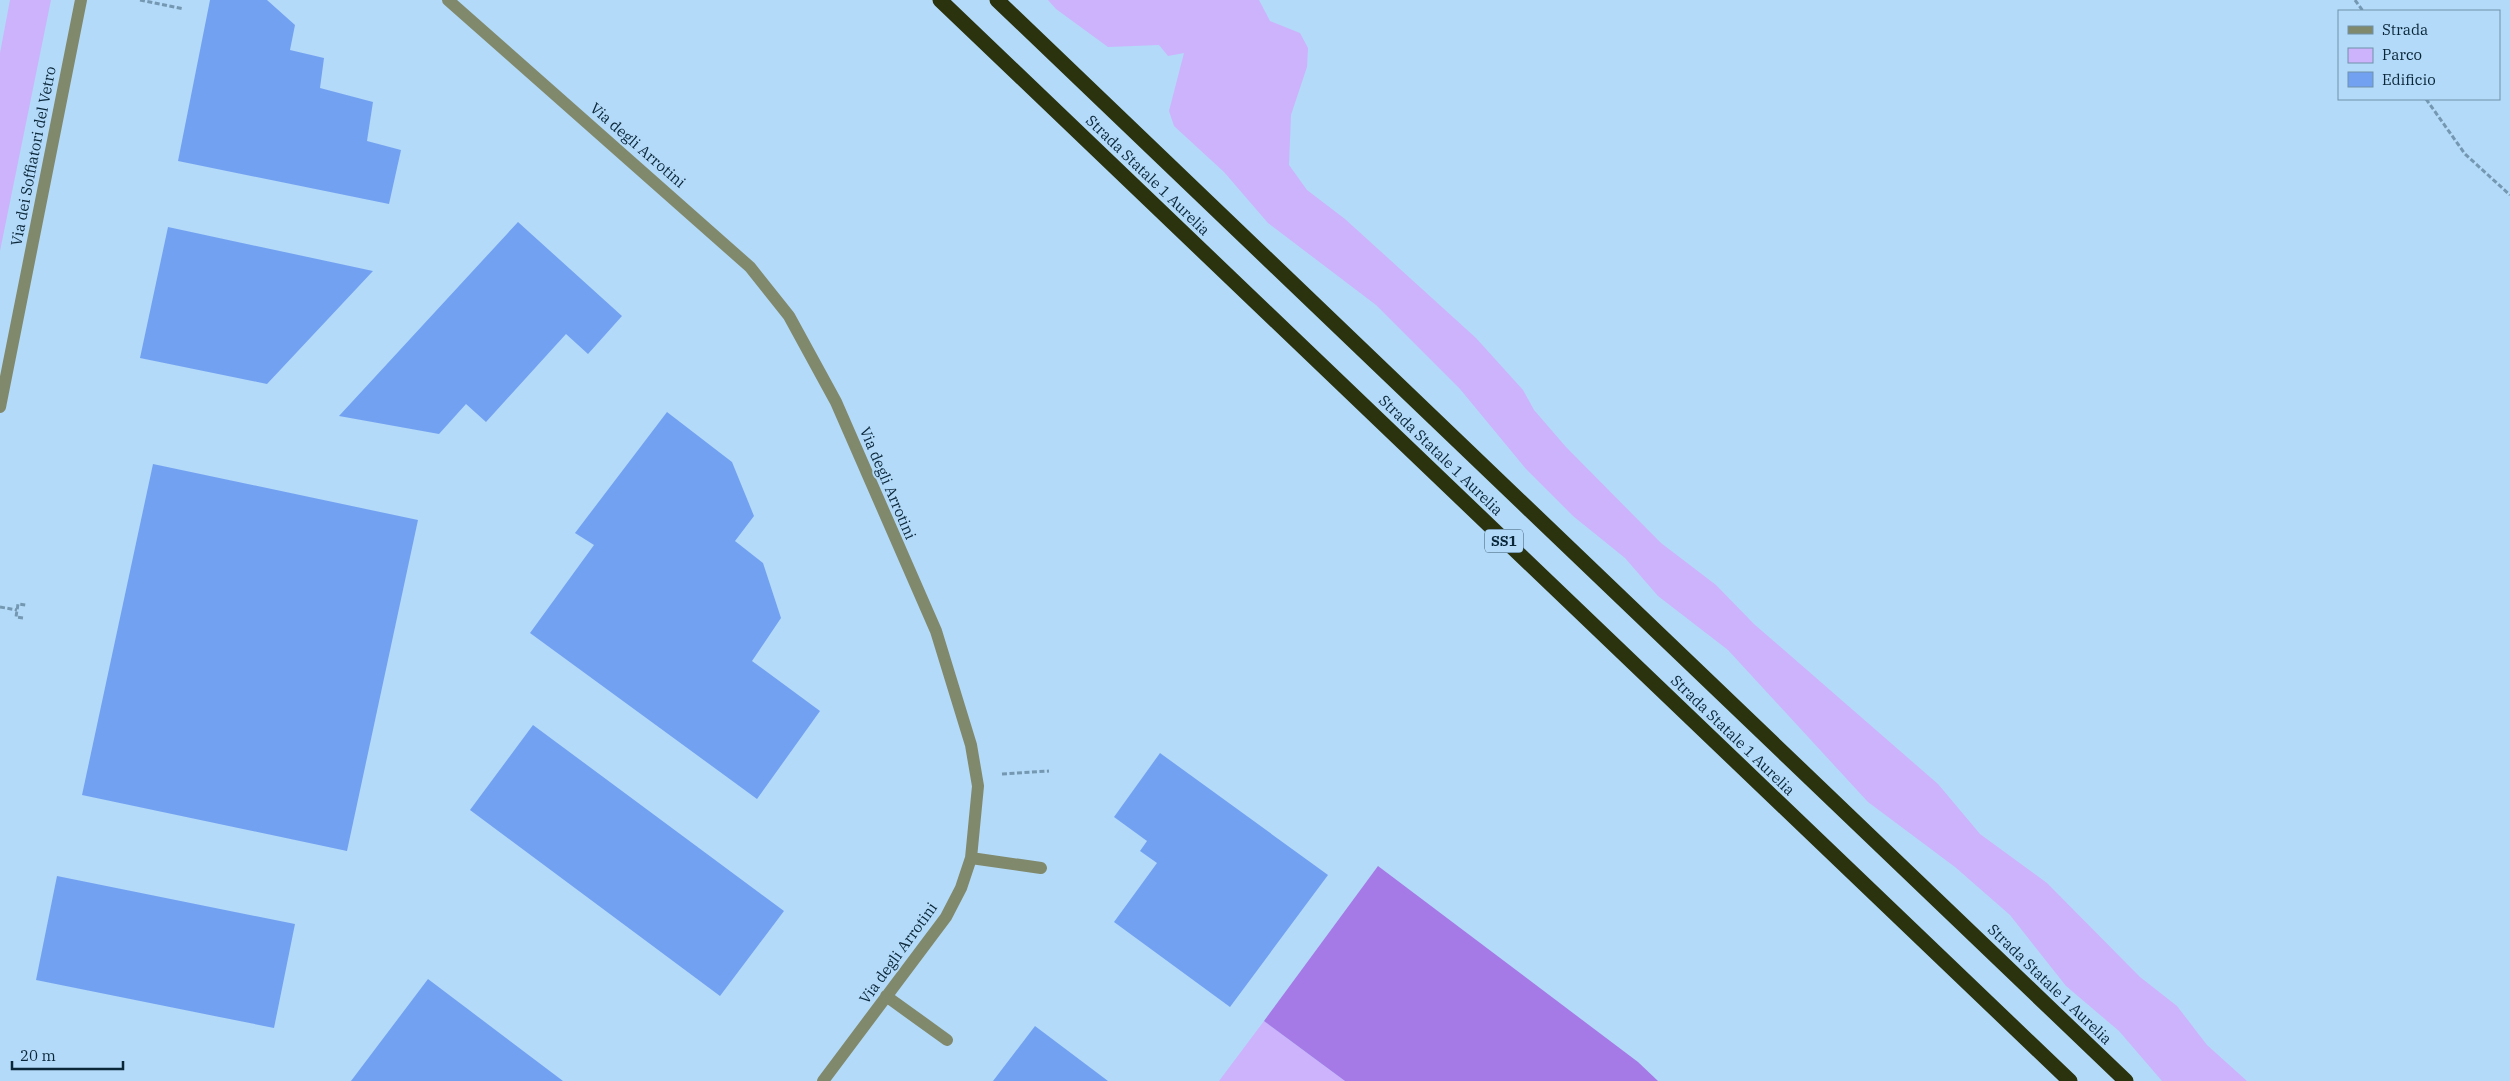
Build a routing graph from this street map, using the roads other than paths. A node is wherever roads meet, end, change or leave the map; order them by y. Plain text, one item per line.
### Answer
1 (81, 0) edge
2 (448, 0) edge
3 (940, 0) edge
4 (997, 0) edge
5 (0, 407) edge
6 (971, 858) junction
7 (1041, 868) dead end
8 (886, 996) junction
9 (947, 1040) dead end
10 (823, 1081) edge
11 (2070, 1081) edge
12 (2126, 1081) edge

1 - 5 street, Via dei Soffiatori del Vetro
2 - 6 street, Via degli Arrotini
3 - 11 highway, Strada Statale 1 Aurelia / SS1
4 - 12 highway, Strada Statale 1 Aurelia / SS1
6 - 7 street
6 - 8 street, Via degli Arrotini
8 - 9 street
8 - 10 street, Via degli Arrotini

